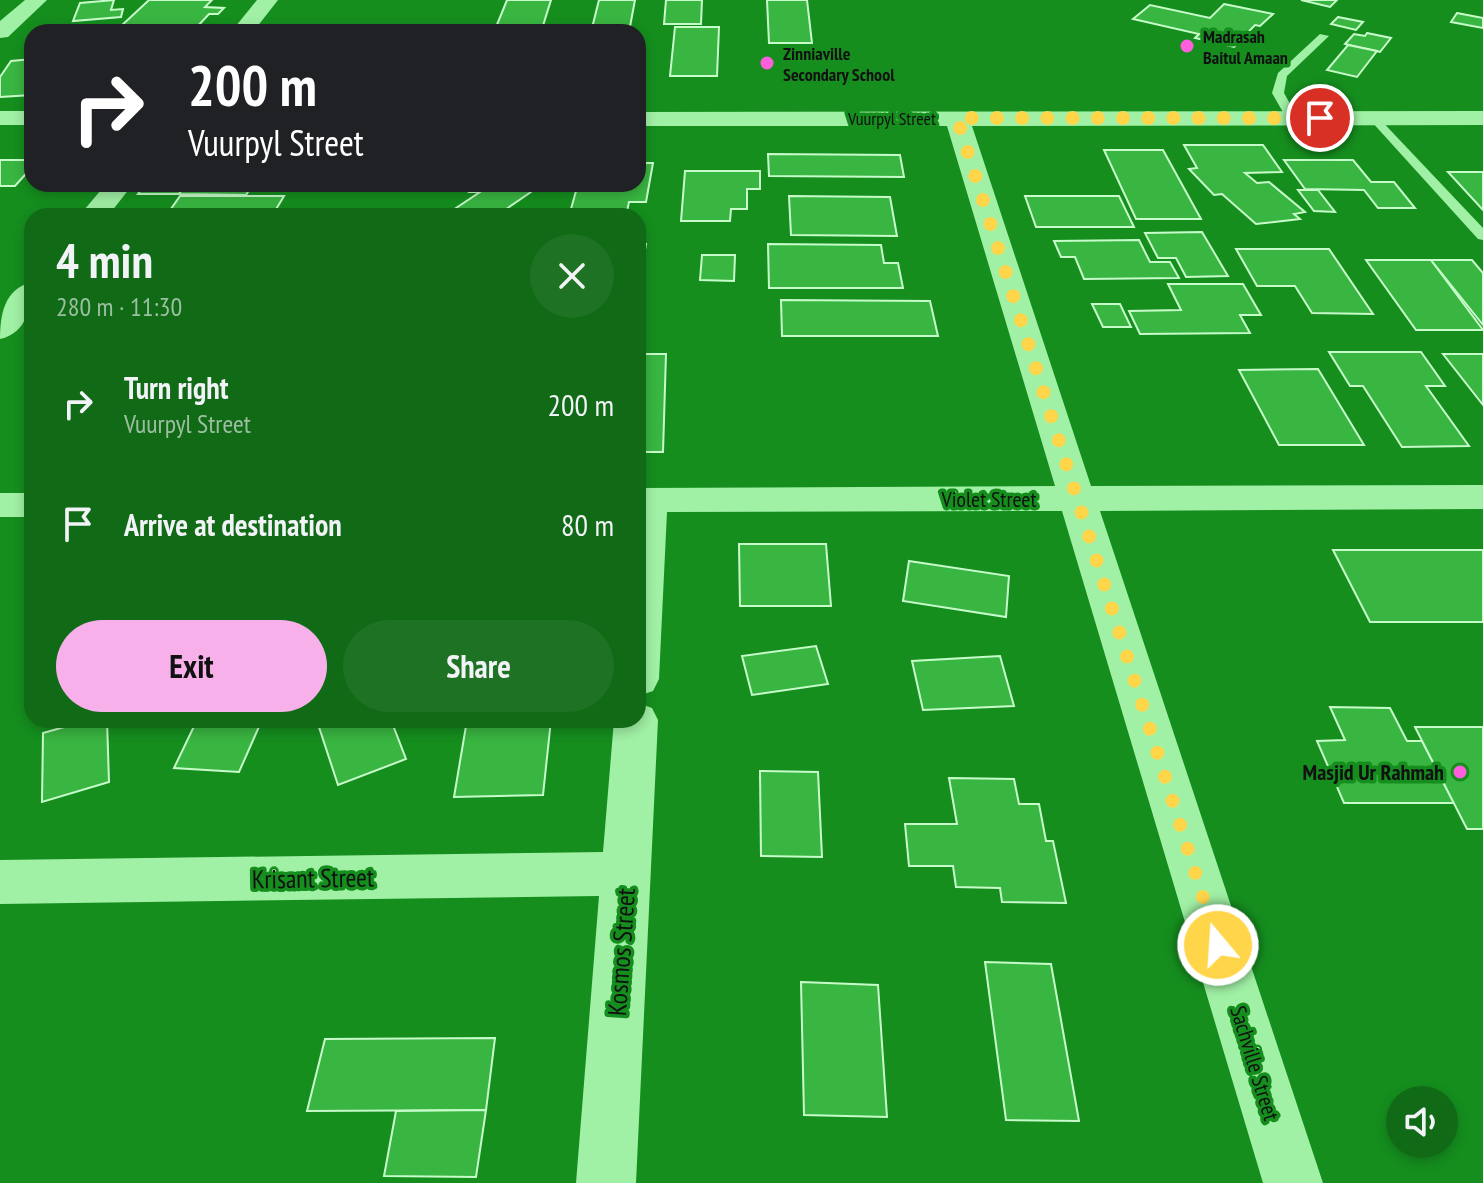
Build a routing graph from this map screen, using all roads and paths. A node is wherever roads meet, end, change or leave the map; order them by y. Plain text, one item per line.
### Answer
1 (37, 0) edge
2 (268, 0) edge
3 (248, 24) edge
4 (0, 32) edge
5 (1324, 36) dead end
6 (0, 118) edge
7 (24, 118) edge
8 (957, 118) junction
9 (1292, 118) junction
10 (1375, 118) junction
11 (1483, 118) edge
12 (646, 119) edge
13 (113, 192) edge
14 (100, 208) edge
15 (1483, 236) edge
16 (24, 301) edge
17 (0, 330) edge
18 (1483, 497) edge
19 (1078, 499) junction
20 (646, 500) edge
21 (0, 505) edge
22 (24, 505) edge
23 (635, 728) edge
24 (626, 874) junction
25 (0, 882) edge
26 (606, 1183) edge
27 (1293, 1183) edge

1 - 4 street
2 - 3 street
5 - 9 lane
6 - 7 street
8 - 9 street, Vuurpyl Street
8 - 12 street, Vuurpyl Street
8 - 19 street, Sachville Street
9 - 10 street, Vuurpyl Street
10 - 11 street, Vuurpyl Street
10 - 15 lane
13 - 14 street
16 - 17 street
18 - 19 street, Violet Street
19 - 20 street, Violet Street
19 - 27 street, Sachville Street
21 - 22 street
23 - 24 street, Kosmos Street
24 - 25 street, Krisant Street
24 - 26 street, Kosmos Street

